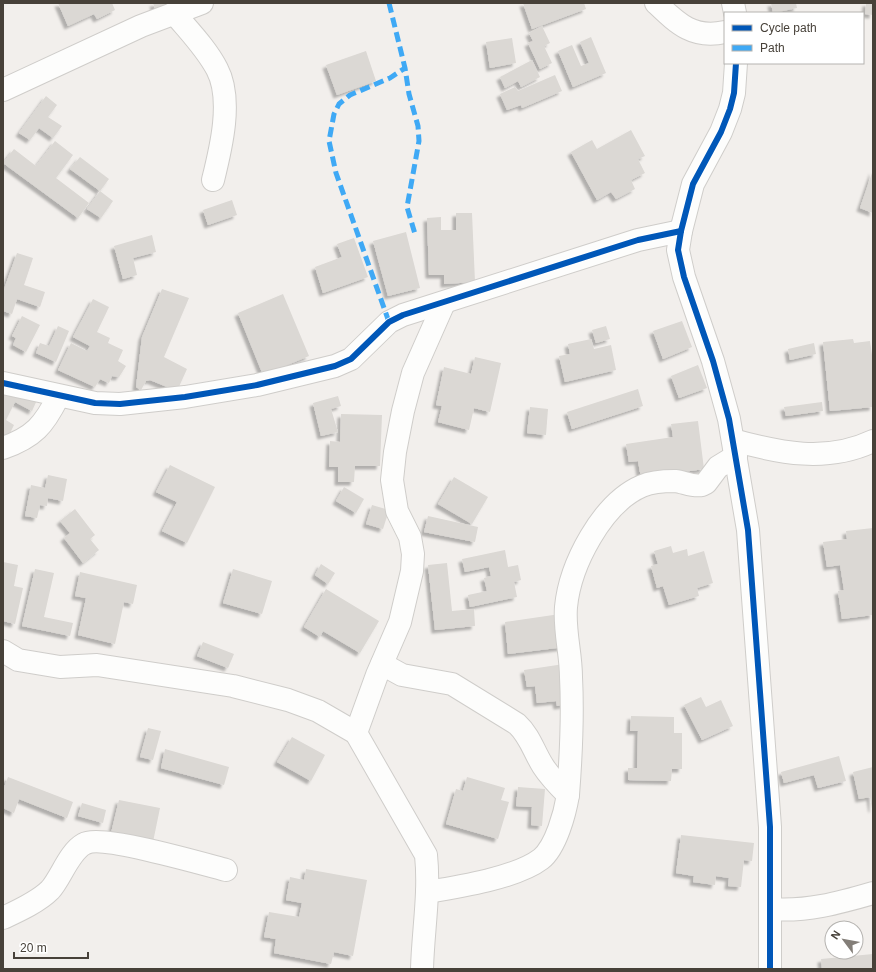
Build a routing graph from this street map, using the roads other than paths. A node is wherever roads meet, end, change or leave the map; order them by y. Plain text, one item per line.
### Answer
1 (202, 3) edge
2 (656, 3) edge
3 (174, 13) junction
4 (724, 32) edge
5 (736, 64) edge
6 (3, 90) edge
7 (213, 180) dead end
8 (680, 231) junction
9 (444, 303) junction
10 (3, 383) edge
11 (58, 397) junction
12 (873, 441) edge
13 (3, 448) edge
14 (735, 448) junction
15 (3, 651) edge
16 (382, 664) junction
17 (356, 733) junction
18 (568, 795) junction
19 (226, 870) dead end
20 (427, 892) junction
21 (873, 893) edge
22 (770, 909) junction
23 (3, 918) edge
24 (422, 969) edge
25 (770, 969) edge

1 - 3 street
2 - 4 street
3 - 6 street
3 - 7 street
5 - 8 street
8 - 9 street
8 - 14 street
9 - 11 street
9 - 16 street
10 - 11 street
11 - 13 street
12 - 14 street
14 - 18 street
14 - 22 street
15 - 17 street
16 - 17 street
16 - 18 street
17 - 20 street
18 - 20 street
19 - 23 street
20 - 24 street
21 - 22 street
22 - 25 street

